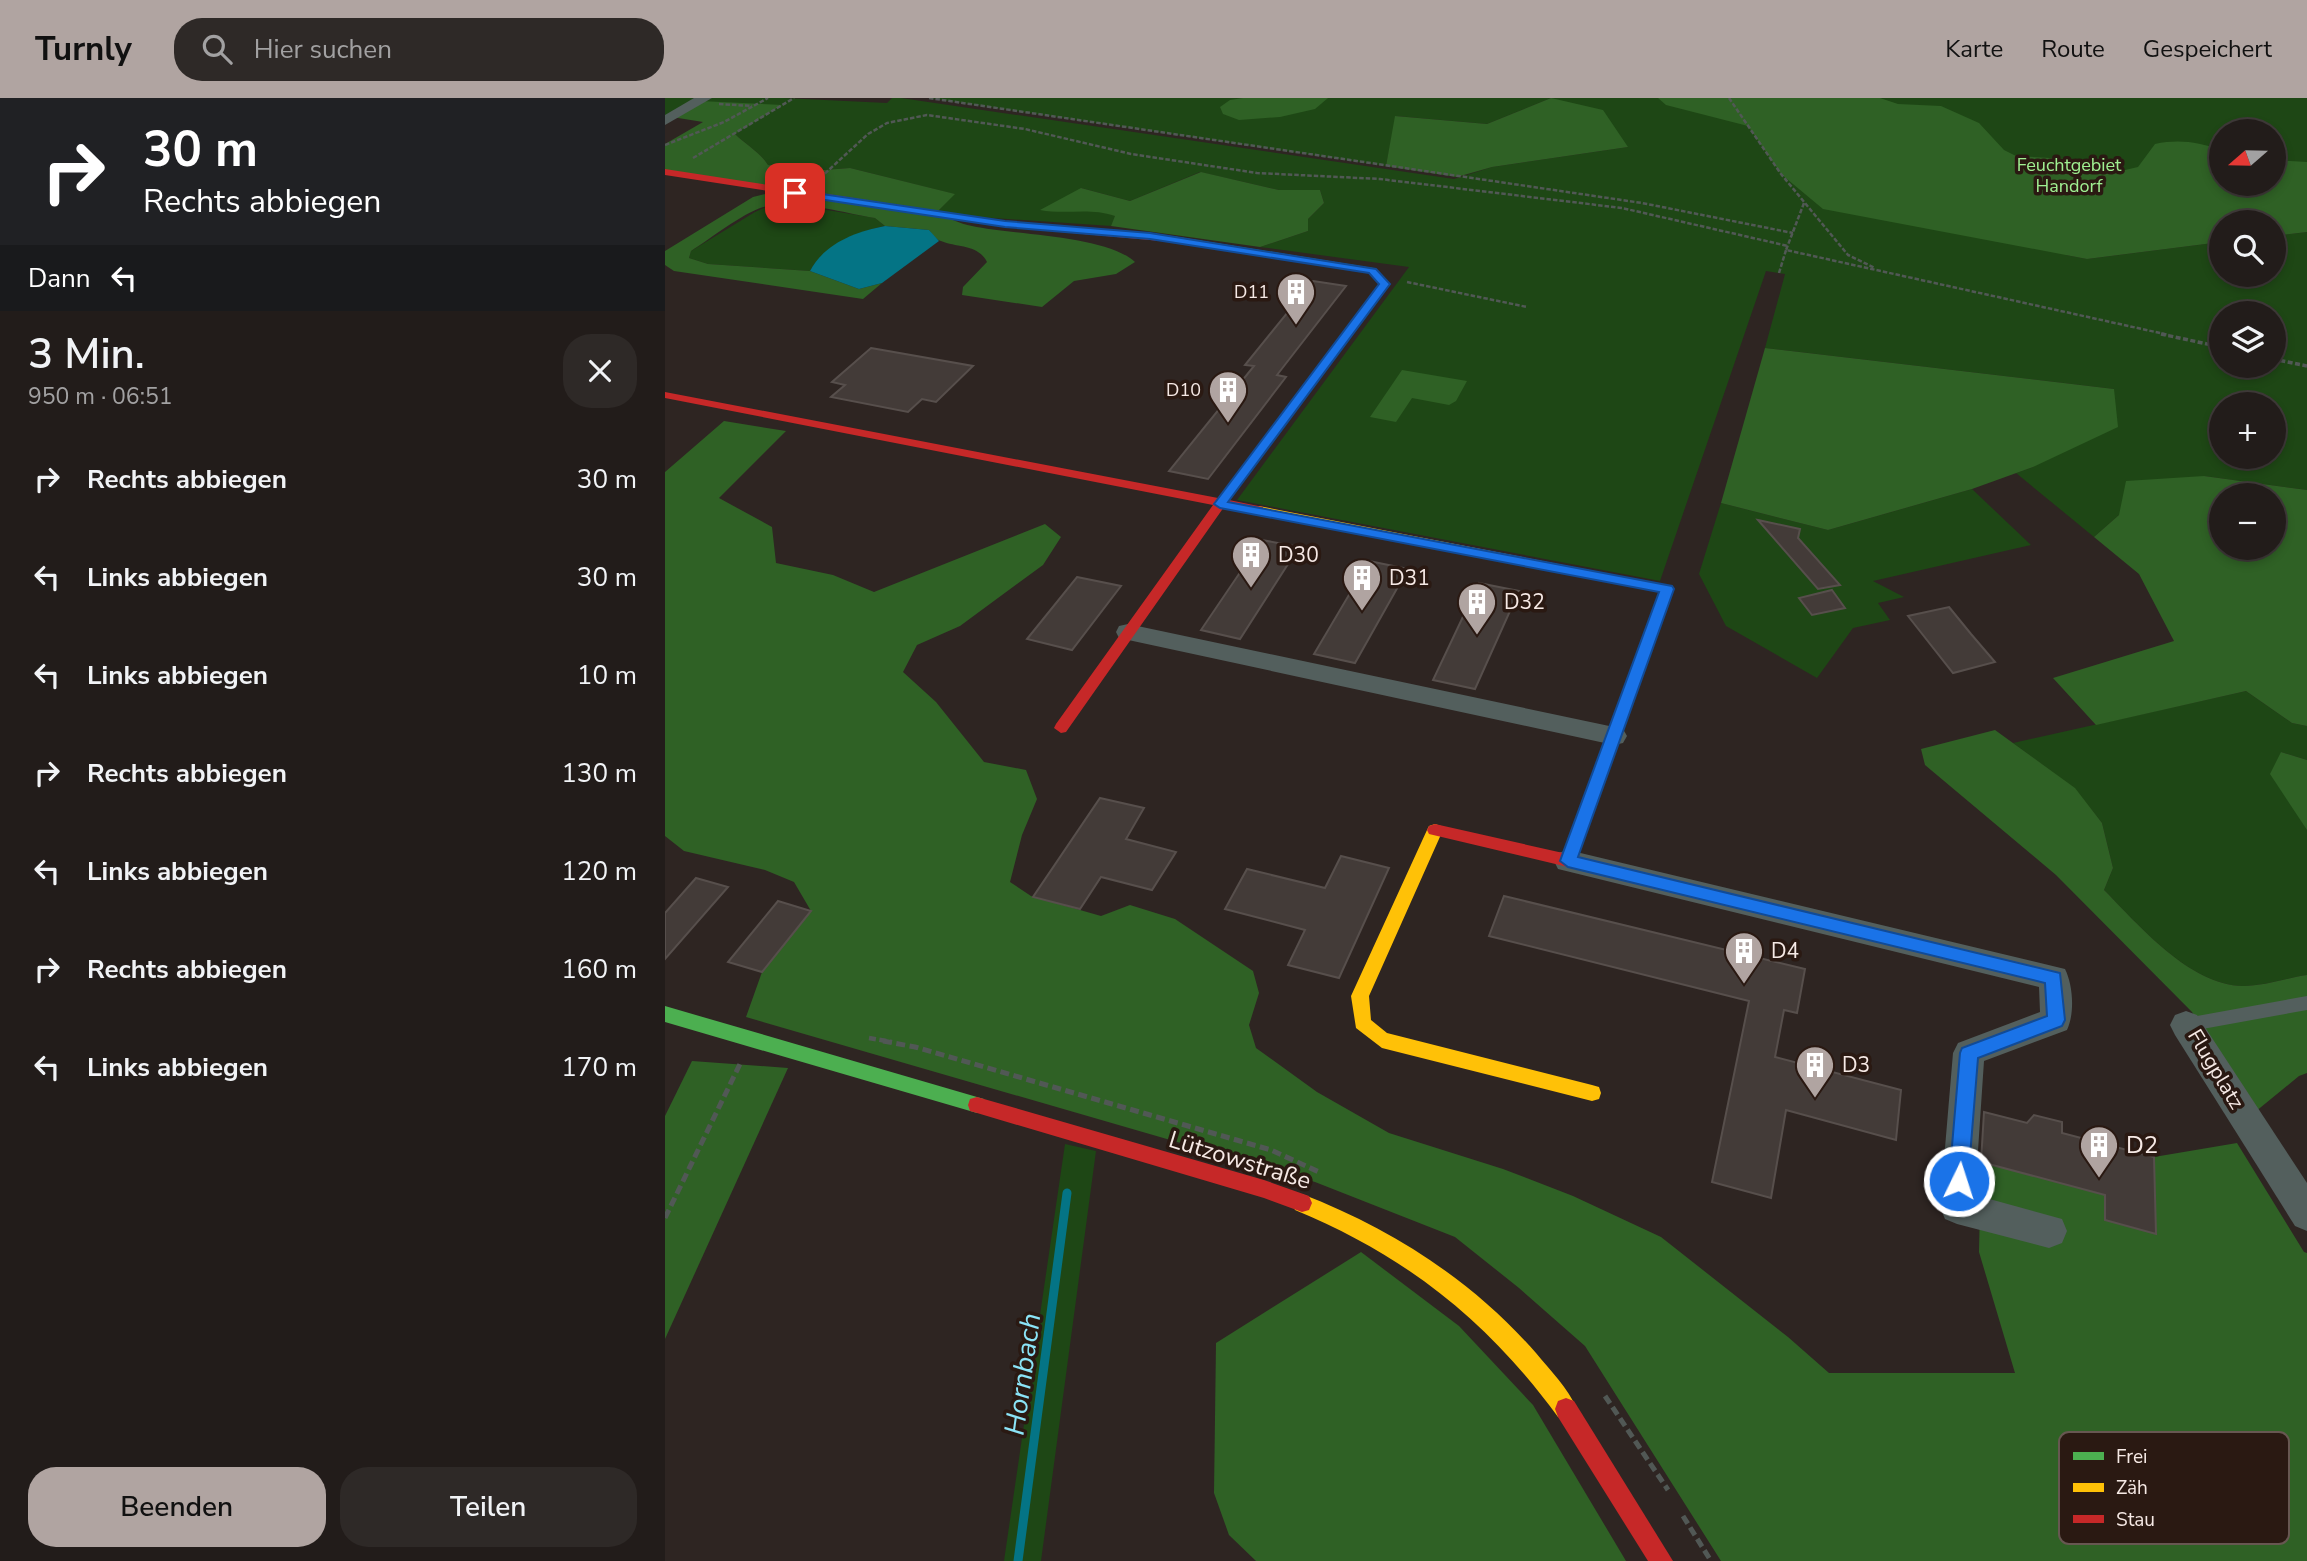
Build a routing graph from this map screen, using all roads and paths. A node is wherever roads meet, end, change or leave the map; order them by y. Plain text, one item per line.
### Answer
1 (768, 98) edge
2 (794, 98) edge
3 (929, 98) edge
4 (1729, 98) edge
5 (701, 100) edge
6 (753, 106) junction
7 (665, 121) edge
8 (665, 145) edge
9 (666, 172) edge
10 (800, 194) junction
11 (1804, 203) junction
12 (1793, 233) junction
13 (1787, 248) junction
14 (1373, 271) junction
15 (1885, 272) junction
16 (1779, 273) dead end
17 (1527, 307) dead end
18 (2209, 344) edge
19 (2286, 362) edge
20 (2307, 366) edge
21 (665, 395) edge
22 (1220, 504) junction
23 (1128, 632) junction
24 (1061, 728) dead end
25 (1614, 736) junction
26 (1568, 861) junction
27 (2307, 1003) edge
28 (665, 1014) edge
29 (2186, 1025) joint
30 (753, 1040) junction
31 (1592, 1093) dead end
32 (2307, 1214) edge
33 (665, 1218) edge
34 (2049, 1231) dead end
35 (1661, 1561) edge

1 - 6 path
2 - 9 path
3 - 12 path
4 - 11 path
5 - 6 path
5 - 7 street
6 - 8 path
9 - 10 street
10 - 13 path
10 - 14 street
11 - 12 path
11 - 15 path
12 - 13 path
13 - 15 path
13 - 16 path
14 - 17 path
14 - 22 street
15 - 18 path
19 - 20 path
21 - 22 street
22 - 23 street
22 - 25 street
23 - 24 street
23 - 25 street
25 - 26 street
26 - 31 street
26 - 34 street
27 - 29 lane, Flugplatz
28 - 30 street, Lützowstraße
29 - 32 street, Flugplatz
30 - 33 path
30 - 35 street, Lützowstraße

